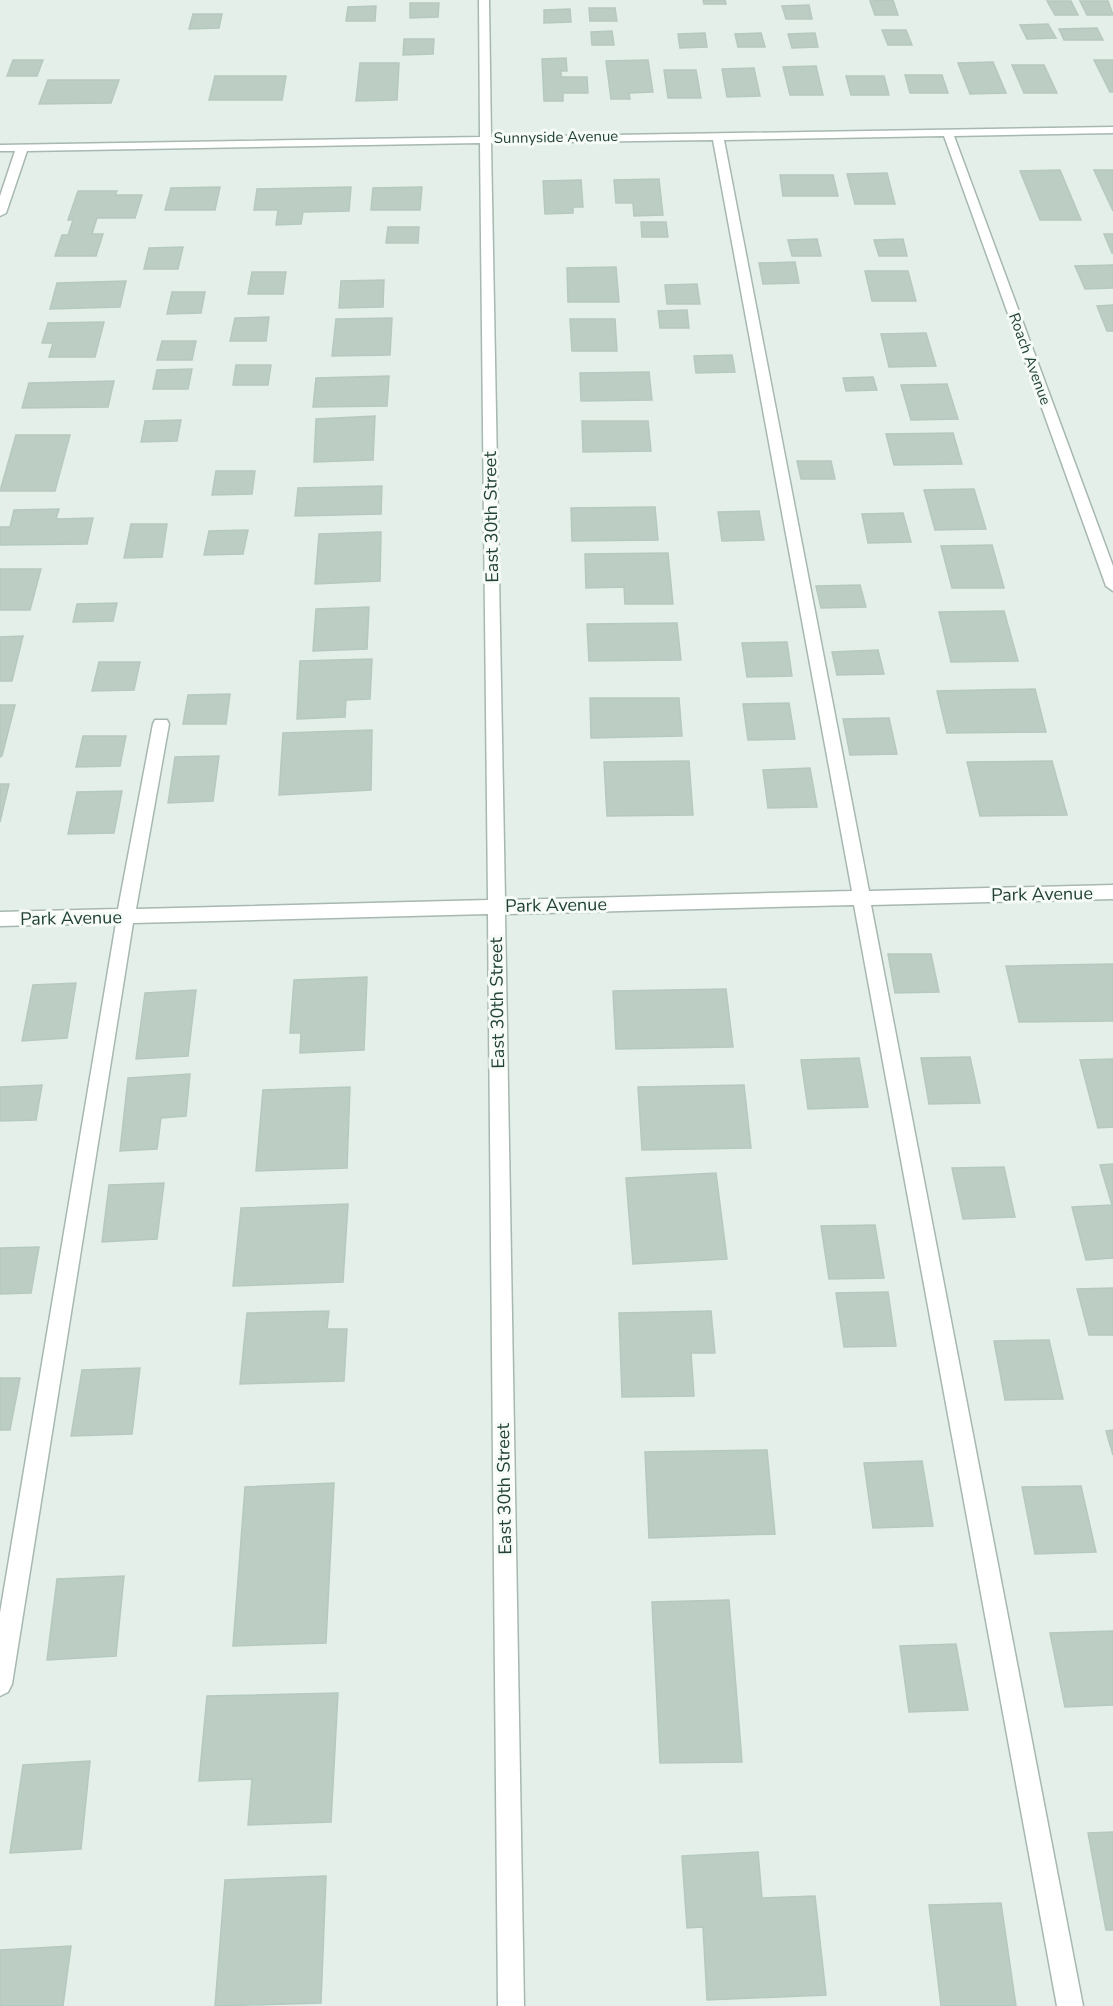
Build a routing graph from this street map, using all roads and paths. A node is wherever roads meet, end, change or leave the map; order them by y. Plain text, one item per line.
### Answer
1 (483, 0) edge
2 (1113, 130) edge
3 (948, 132) junction
4 (718, 135) junction
5 (486, 139) junction
6 (0, 148) edge
7 (22, 148) junction
8 (0, 213) edge
9 (1113, 586) edge
10 (161, 724) dead end
11 (1113, 892) edge
12 (860, 898) junction
13 (496, 907) junction
14 (125, 916) junction
15 (0, 919) edge
16 (0, 1684) edge
17 (511, 2006) edge
18 (1070, 2006) edge

1 - 5 street, East 30th Street
2 - 3 street, Sunnyside Avenue
3 - 4 street, Sunnyside Avenue
3 - 9 street, Roach Avenue
4 - 5 street, Sunnyside Avenue
4 - 12 street
5 - 7 street, Sunnyside Avenue
5 - 13 street, East 30th Street
6 - 7 street, Sunnyside Avenue
7 - 8 street
10 - 14 street
11 - 12 street, Park Avenue
12 - 13 street, Park Avenue
12 - 18 street
13 - 14 street, Park Avenue
13 - 17 street, East 30th Street
14 - 15 street, Park Avenue
14 - 16 street

